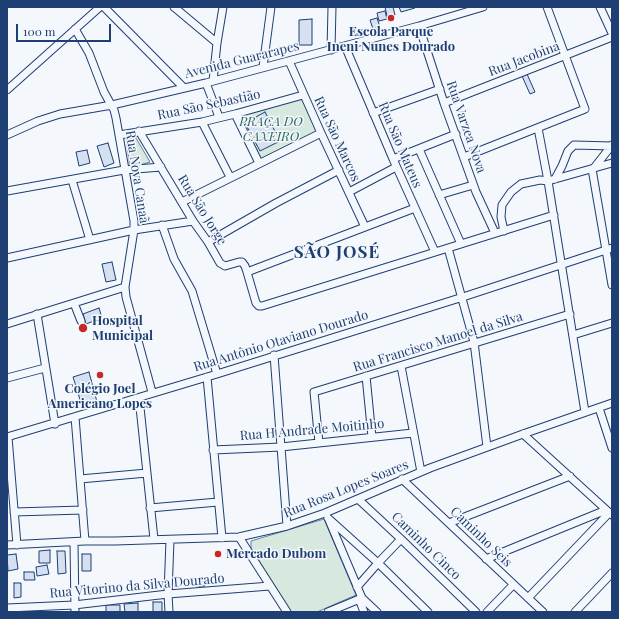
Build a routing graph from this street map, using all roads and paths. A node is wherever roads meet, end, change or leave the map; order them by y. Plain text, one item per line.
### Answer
1 (100, 7) edge
2 (104, 7) edge
3 (174, 7) edge
4 (223, 7) edge
5 (271, 7) edge
6 (332, 7) edge
7 (483, 7) edge
8 (547, 7) edge
9 (600, 7) edge
10 (471, 9) edge
11 (419, 26) junction
12 (75, 29) junction
13 (612, 33) edge
14 (612, 37) edge
15 (217, 43) junction
16 (345, 46) junction
17 (331, 50) junction
18 (565, 56) junction
19 (289, 61) junction
20 (263, 67) junction
21 (209, 82) junction
22 (184, 88) junction
23 (440, 89) junction
24 (7, 90) edge
25 (303, 95) junction
26 (444, 103) junction
27 (112, 105) junction
28 (373, 113) junction
29 (235, 114) junction
30 (219, 117) junction
31 (202, 122) junction
32 (538, 128) junction
33 (140, 131) junction
34 (321, 133) junction
35 (456, 134) junction
36 (7, 135) edge
37 (119, 135) junction
38 (612, 145) edge
39 (419, 149) junction
40 (464, 157) junction
41 (393, 159) junction
42 (259, 163) junction
43 (612, 163) edge
44 (161, 167) junction
45 (396, 167) junction
46 (593, 169) junction
47 (124, 170) junction
48 (339, 170) junction
49 (230, 178) junction
50 (72, 180) junction
51 (551, 180) junction
52 (473, 185) junction
53 (7, 191) edge
54 (349, 192) junction
55 (439, 195) junction
56 (182, 202) junction
57 (414, 208) junction
58 (554, 215) junction
59 (193, 221) junction
60 (162, 225) junction
61 (365, 227) junction
62 (134, 230) junction
63 (504, 230) junction
64 (495, 234) junction
65 (90, 240) junction
66 (208, 242) junction
67 (461, 244) junction
68 (448, 248) junction
69 (609, 249) edge
70 (435, 252) junction
71 (7, 258) edge
72 (561, 264) junction
73 (247, 272) junction
74 (612, 285) edge
75 (125, 287) junction
76 (462, 298) junction
77 (74, 303) junction
78 (36, 314) junction
79 (570, 314) junction
80 (81, 321) dead end
81 (612, 323) edge
82 (7, 324) edge
83 (573, 334) junction
84 (474, 343) junction
85 (274, 355) junction
86 (400, 366) junction
87 (45, 368) junction
88 (217, 374) junction
89 (366, 376) junction
90 (208, 377) junction
91 (7, 378) edge
92 (152, 392) junction
93 (139, 398) junction
94 (612, 403) edge
95 (599, 408) junction
96 (585, 412) junction
97 (75, 417) junction
98 (55, 424) junction
99 (413, 433) junction
100 (523, 434) junction
101 (8, 437) edge
102 (372, 437) junction
103 (319, 443) junction
104 (281, 447) junction
105 (487, 447) junction
106 (612, 448) edge
107 (213, 450) junction
108 (421, 472) junction
109 (147, 473) junction
110 (570, 476) junction
111 (80, 479) junction
112 (402, 479) junction
113 (358, 499) junction
114 (218, 502) junction
115 (150, 508) junction
116 (83, 510) junction
117 (14, 512) junction
118 (609, 513) edge
119 (327, 516) junction
120 (449, 523) junction
121 (287, 526) junction
122 (239, 537) junction
123 (222, 538) junction
124 (154, 539) junction
125 (401, 539) junction
126 (170, 540) junction
127 (85, 541) junction
128 (74, 542) junction
129 (7, 545) edge
130 (16, 545) junction
131 (486, 559) junction
132 (378, 563) junction
133 (612, 573) edge
134 (514, 585) junction
135 (270, 586) junction
136 (357, 587) junction
137 (168, 594) junction
138 (528, 598) junction
139 (360, 599) junction
140 (7, 608) edge
141 (75, 609) edge
142 (170, 612) edge
143 (287, 612) edge
144 (328, 612) edge
145 (364, 612) edge
146 (376, 612) edge
147 (428, 612) edge
148 (476, 612) edge
149 (488, 612) edge
150 (544, 612) edge
151 (575, 612) edge

1 - 12 street
2 - 22 street
3 - 15 street
4 - 15 street
5 - 20 street
6 - 17 street
7 - 10 street, Avenida Guararapes
8 - 18 street
9 - 13 street
10 - 11 street, Avenida Guararapes
11 - 16 street, Avenida Guararapes
11 - 23 street, Rua Varzea Nova
12 - 24 street
12 - 27 street, Rua Nova Canaã
14 - 18 street, Rua Jacobina
15 - 21 street
16 - 17 street, Avenida Guararapes
16 - 28 street, Rua São Mateus
17 - 19 street, Avenida Guararapes
18 - 26 street, Rua Jacobina
18 - 32 street
19 - 20 street, Avenida Guararapes
19 - 25 street, Rua São Marcos
20 - 21 street, Avenida Guararapes
21 - 22 street, Avenida Guararapes
21 - 30 street
22 - 27 street, Avenida Guararapes
23 - 26 street, Rua Varzea Nova
23 - 28 street
25 - 29 street, Rua São Sebastião
25 - 34 street, Rua São Marcos
26 - 35 street, Rua Varzea Nova
27 - 36 street, Avenida Guararapes
27 - 37 street, Rua Nova Canaã
28 - 41 street, Rua São Mateus
29 - 30 street, Rua São Sebastião
29 - 42 street
30 - 31 street, Rua São Sebastião
31 - 33 street, Rua São Sebastião
31 - 49 street
32 - 40 street
32 - 51 street
33 - 37 street, Rua São Sebastião
33 - 44 street, Rua São Jorge
34 - 42 street
34 - 48 street, Rua São Marcos
35 - 39 street
35 - 40 street, Rua Varzea Nova
37 - 47 street, Rua Nova Canaã
38 - 46 street
38 - 51 street
39 - 41 street
39 - 55 street
40 - 52 street, Rua Varzea Nova
41 - 45 street, Rua São Mateus
42 - 49 street
43 - 46 street
44 - 47 street
44 - 56 street, Rua São Jorge
45 - 54 street
45 - 57 street, Rua São Mateus
46 - 51 street
46 - 69 street
47 - 50 street
47 - 62 street, Rua Nova Canaã
48 - 54 street, Rua São Marcos
48 - 66 street
49 - 56 street
50 - 53 street
50 - 65 street
51 - 58 street
51 - 63 street
52 - 55 street
52 - 64 street, Rua Varzea Nova
54 - 61 street, Rua São Marcos
55 - 67 street
56 - 59 street, Rua São Jorge
57 - 61 street
57 - 70 street, Rua São Mateus
58 - 63 street
58 - 72 street
59 - 60 street
59 - 66 street, Rua São Jorge
60 - 62 street
60 - 88 street
61 - 73 street
62 - 65 street
62 - 75 street, Rua Nova Canaã
63 - 64 street
64 - 67 street
65 - 71 street
66 - 73 street, Rua São Jorge
67 - 68 street
68 - 70 street
68 - 76 street
69 - 72 street, Rua Antônio Otaviano Dourado
69 - 74 street
70 - 73 street
72 - 76 street, Rua Antônio Otaviano Dourado
72 - 79 street
75 - 77 street
75 - 92 street, Rua Nova Canaã
76 - 84 street
76 - 85 street, Rua Antônio Otaviano Dourado
77 - 78 street
77 - 80 street
78 - 82 street
78 - 87 street
79 - 83 street
79 - 84 street, Rua Francisco Manoel da Silva
81 - 83 street
83 - 96 street
84 - 86 street, Rua Francisco Manoel da Silva
84 - 105 street
85 - 88 street, Rua Antônio Otaviano Dourado
85 - 104 street
86 - 89 street, Rua Francisco Manoel da Silva
86 - 99 street
87 - 91 street
87 - 98 street
88 - 90 street, Rua Antônio Otaviano Dourado
89 - 102 street
89 - 103 street, Rua Francisco Manoel da Silva
90 - 92 street, Rua Antônio Otaviano Dourado
90 - 107 street
92 - 93 street, Rua Antônio Otaviano Dourado
93 - 97 street, Rua Antônio Otaviano Dourado
93 - 109 street
94 - 95 street, Rua Rosa Lopes Soares
95 - 96 street, Rua Rosa Lopes Soares
95 - 106 street
96 - 100 street, Rua Rosa Lopes Soares
97 - 98 street, Rua Antônio Otaviano Dourado
97 - 111 street
98 - 101 street, Rua Antônio Otaviano Dourado
99 - 102 street, Rua H Andrade Moitinho
99 - 108 street
100 - 105 street, Rua Rosa Lopes Soares
100 - 110 street
101 - 117 street
102 - 103 street, Rua H Andrade Moitinho
103 - 104 street, Rua H Andrade Moitinho
104 - 107 street, Rua H Andrade Moitinho
104 - 121 street
105 - 108 street, Rua Rosa Lopes Soares
107 - 114 street
108 - 112 street, Rua Rosa Lopes Soares
109 - 111 street
109 - 115 street
110 - 118 street
110 - 120 street
111 - 116 street
112 - 113 street, Rua Rosa Lopes Soares
112 - 120 street, Caminho Seis
113 - 119 street, Rua Rosa Lopes Soares
113 - 125 street, Caminho Cinco
114 - 115 street
114 - 123 street
115 - 124 street
116 - 117 street
116 - 127 street
117 - 130 street
118 - 131 street
118 - 138 street
119 - 121 street, Rua Rosa Lopes Soares
119 - 132 street
119 - 136 street
120 - 131 street, Caminho Seis
121 - 122 street, Rua Rosa Lopes Soares
122 - 123 street, Rua Rosa Lopes Soares
122 - 135 street
123 - 126 street, Rua Rosa Lopes Soares
124 - 126 street, Rua Rosa Lopes Soares
124 - 127 street, Rua Rosa Lopes Soares
125 - 132 street
125 - 148 street, Caminho Cinco
126 - 137 street
127 - 128 street, Rua Rosa Lopes Soares
128 - 130 street, Rua Rosa Lopes Soares
128 - 141 street
129 - 130 street, Rua Rosa Lopes Soares
131 - 134 street, Caminho Seis
132 - 136 street
132 - 147 street
133 - 151 street
134 - 138 street, Caminho Seis
134 - 149 street
135 - 137 street, Rua Vitorino da Silva Dourado
135 - 143 street
136 - 139 street
137 - 141 street, Rua Vitorino da Silva Dourado
137 - 142 street
138 - 150 street, Caminho Seis
139 - 144 street
139 - 145 street
139 - 146 street
140 - 141 street, Rua Vitorino da Silva Dourado

